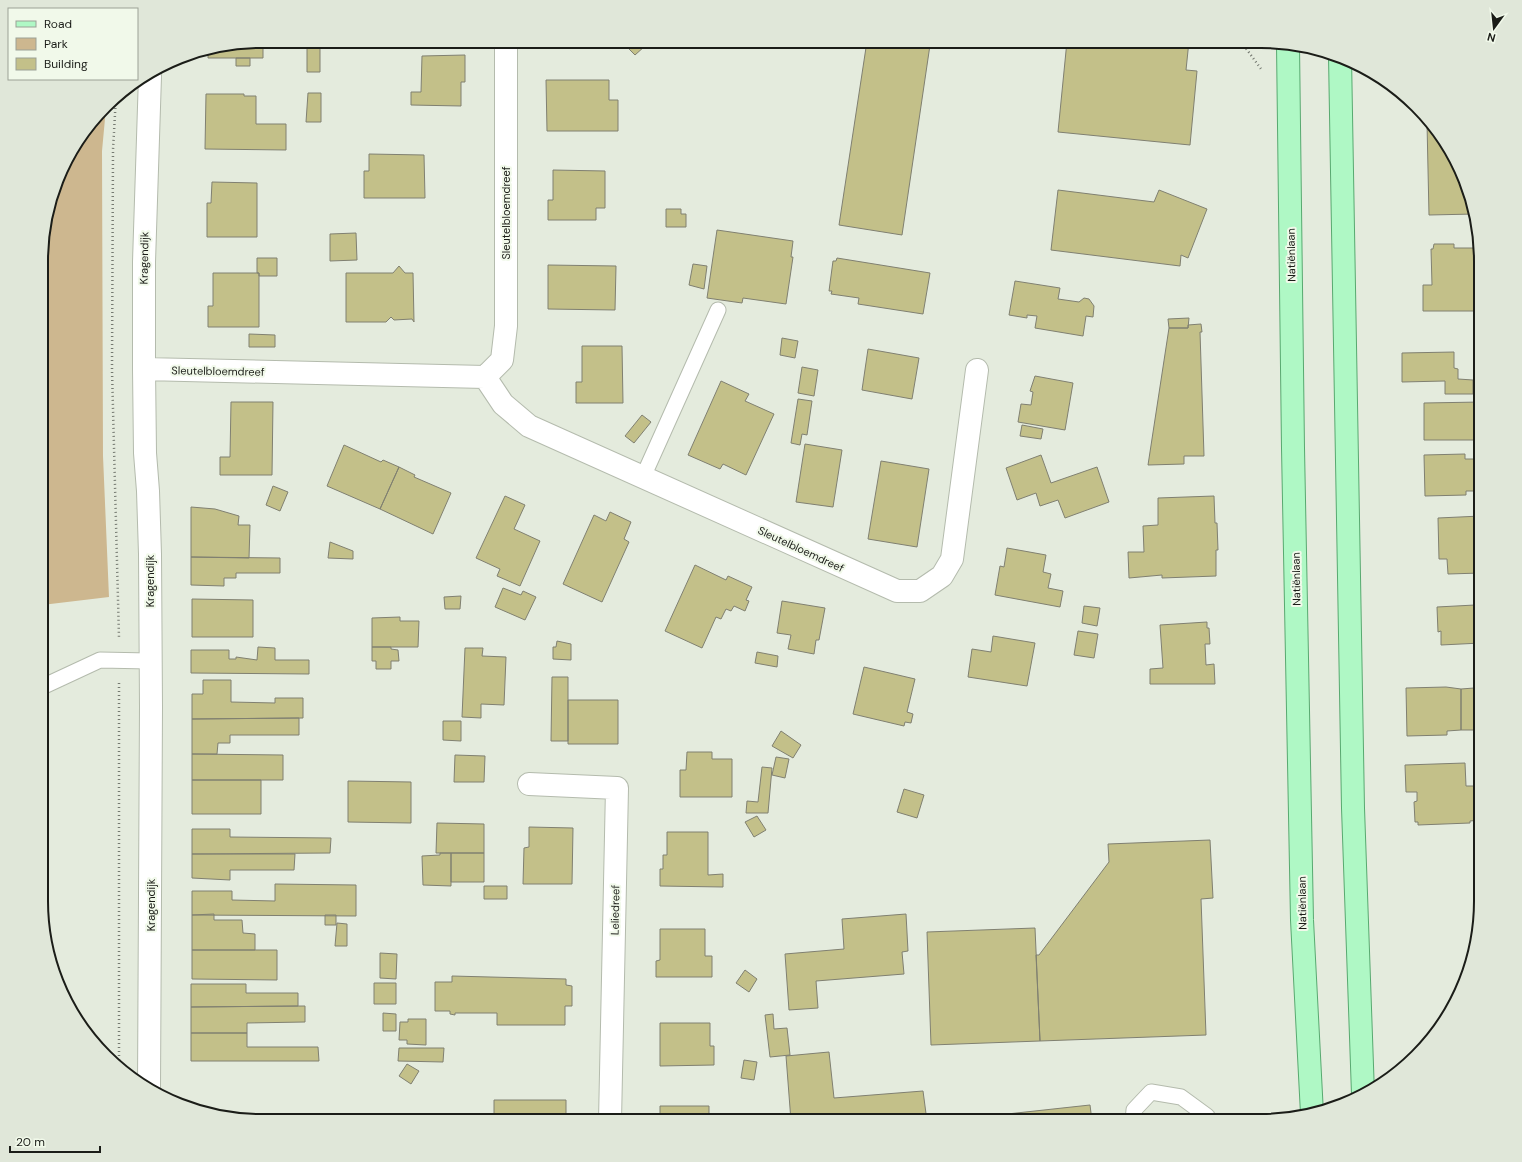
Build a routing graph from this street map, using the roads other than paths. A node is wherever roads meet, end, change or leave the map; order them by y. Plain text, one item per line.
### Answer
1 (506, 48) edge
2 (1288, 50) edge
3 (1340, 63) edge
4 (150, 80) edge
5 (718, 310) dead end
6 (144, 369) junction
7 (977, 370) dead end
8 (485, 377) junction
9 (643, 477) junction
10 (150, 661) junction
11 (48, 684) edge
12 (529, 784) dead end
13 (149, 1082) edge
14 (1363, 1087) edge
15 (1312, 1108) edge
16 (610, 1114) edge
17 (1134, 1114) edge
18 (1205, 1114) edge

1 - 8 street, Sleutelbloemdreef
2 - 15 main road, Natiënlaan
3 - 14 main road
4 - 6 street, Kragendijk
5 - 9 lane
6 - 8 street, Sleutelbloemdreef
6 - 10 street, Kragendijk
7 - 9 street, Sleutelbloemdreef
8 - 9 street, Sleutelbloemdreef
10 - 11 lane
10 - 13 street, Kragendijk
12 - 16 street, Leliedreef
17 - 18 lane

